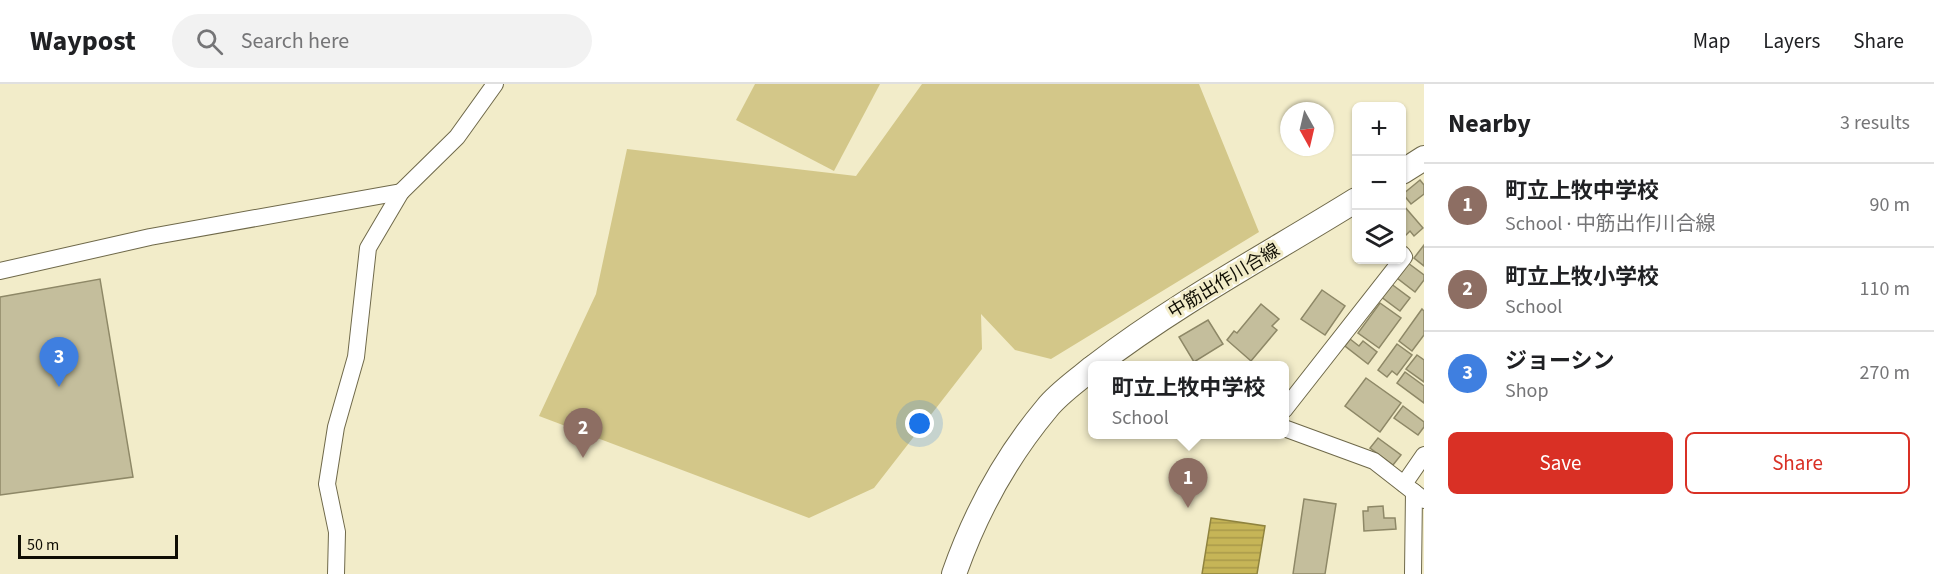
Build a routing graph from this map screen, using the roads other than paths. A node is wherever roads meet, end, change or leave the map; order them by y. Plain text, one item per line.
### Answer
1 (495, 84) edge
2 (1424, 158) edge
3 (1406, 169) edge
4 (401, 192) junction
5 (1352, 202) edge
6 (1399, 264) edge
7 (0, 271) edge
8 (1101, 361) edge
9 (1088, 371) edge
10 (1289, 404) edge
11 (1289, 430) edge
12 (1424, 455) edge
13 (1414, 492) edge
14 (336, 574) edge
15 (954, 574) edge
16 (1413, 574) edge

1 - 4 street
2 - 3 main road
4 - 7 street
4 - 14 street
5 - 8 main road, 中筋出作川合線
6 - 10 street
9 - 15 main road, 中筋出作川合線
11 - 13 street
12 - 13 street
13 - 16 street

